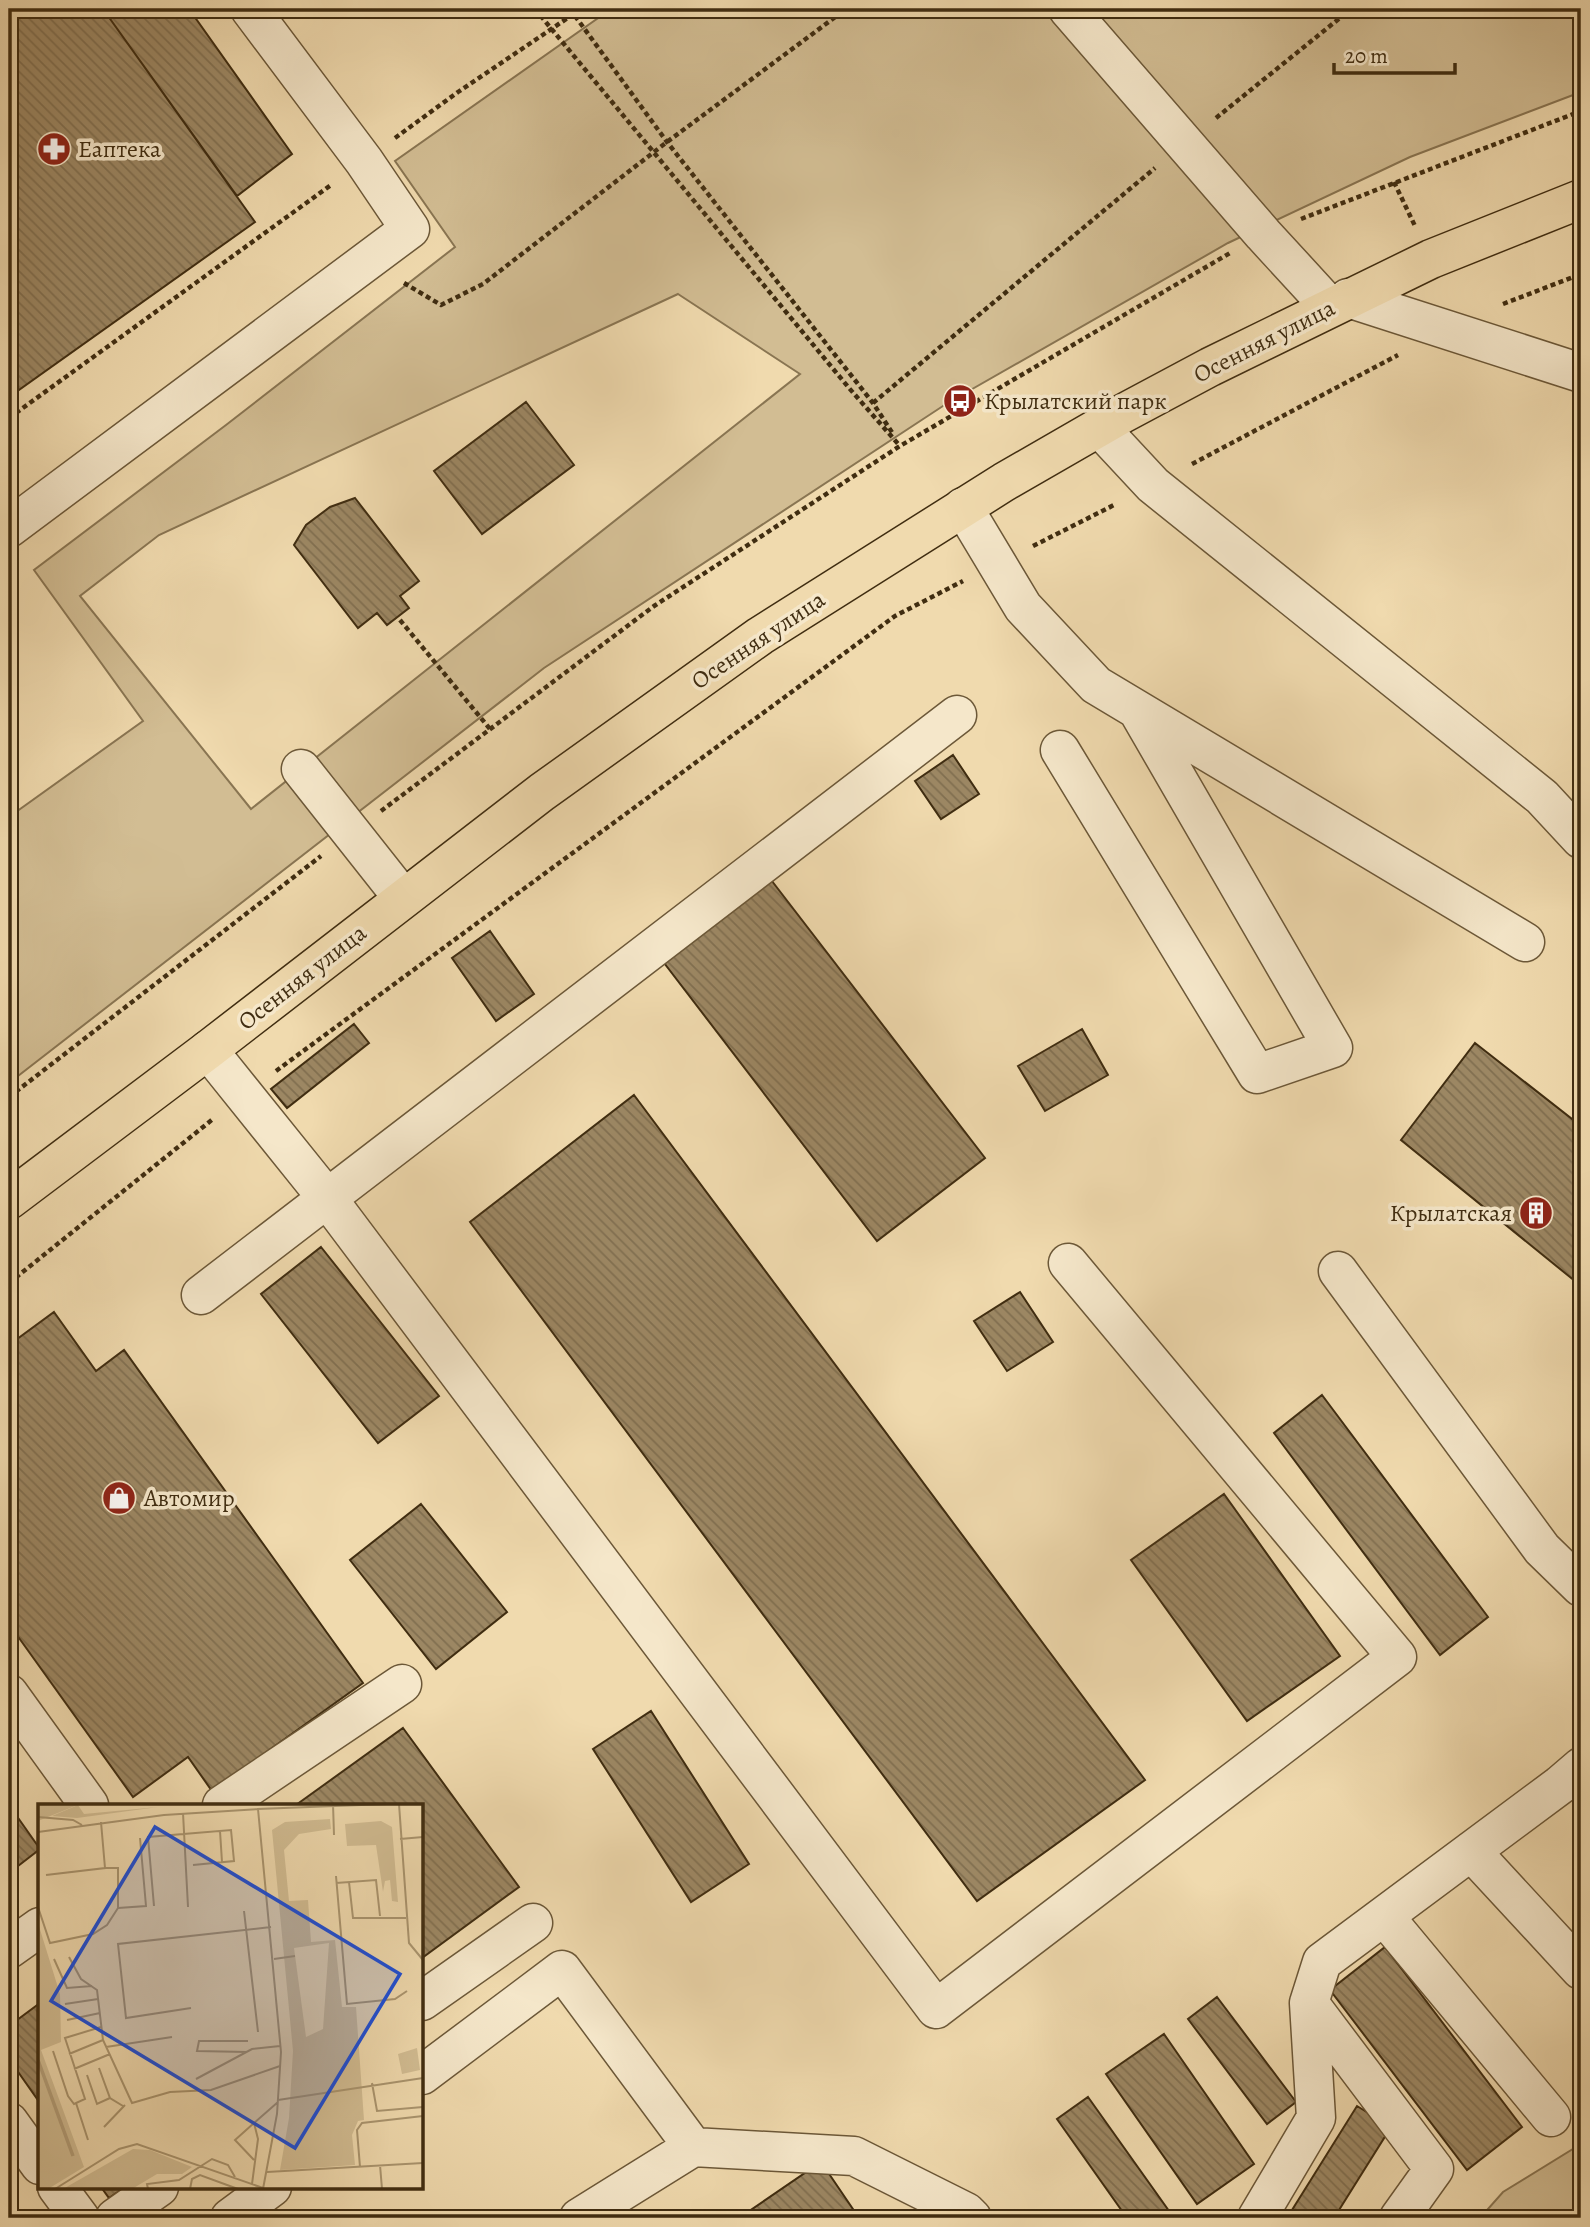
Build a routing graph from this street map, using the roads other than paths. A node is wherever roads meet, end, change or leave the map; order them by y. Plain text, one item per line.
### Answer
1 (250, 9) edge
2 (1068, 9) edge
3 (1581, 199) edge
4 (1339, 302) junction
5 (1581, 373) edge
6 (1099, 427) junction
7 (963, 507) junction
8 (9, 528) edge
9 (1138, 710) junction
10 (957, 715) dead end
11 (1060, 750) dead end
12 (301, 769) dead end
13 (1581, 839) edge
14 (404, 898) junction
15 (1525, 942) dead end
16 (208, 1050) junction
17 (327, 1198) junction
18 (9, 1200) edge
19 (1068, 1264) dead end
20 (1338, 1271) dead end
21 (201, 1295) dead end
22 (1581, 1587) edge
23 (402, 1684) dead end
24 (9, 1694) edge
25 (1574, 1785) edge
26 (88, 1804) edge
27 (223, 1804) edge
28 (1471, 1851) junction
29 (1384, 1916) junction
30 (533, 1923) dead end
31 (38, 1928) edge
32 (9, 1949) edge
33 (1581, 1970) edge
34 (424, 2000) edge
35 (1309, 2003) junction
36 (424, 2074) edge
37 (1551, 2117) dead end
38 (9, 2122) edge
39 (693, 2147) junction
40 (38, 2162) edge
41 (58, 2188) edge
42 (158, 2188) edge
43 (271, 2188) edge
44 (80, 2218) edge
45 (115, 2218) edge
46 (230, 2218) edge
47 (579, 2218) edge
48 (972, 2218) edge
49 (1257, 2218) edge
50 (1399, 2218) edge

1 - 8 lane
2 - 4 lane
3 - 4 main road, Осенняя улица
4 - 5 lane
4 - 6 main road, Осенняя улица
6 - 7 main road, Осенняя улица
6 - 13 lane
7 - 9 lane
7 - 14 main road, Осенняя улица
9 - 11 lane
9 - 15 lane
10 - 17 lane
12 - 14 lane
14 - 16 main road, Осенняя улица
16 - 17 lane
16 - 18 main road, Осенняя улица
17 - 19 lane
17 - 21 lane
20 - 22 lane
23 - 27 lane
24 - 26 lane
25 - 28 lane
28 - 29 lane
28 - 33 lane
29 - 35 lane
29 - 37 lane
30 - 34 lane
31 - 32 lane
35 - 49 lane
35 - 50 lane
36 - 39 lane
38 - 40 lane
39 - 47 lane
39 - 48 lane
41 - 44 lane
42 - 45 lane
43 - 46 lane

